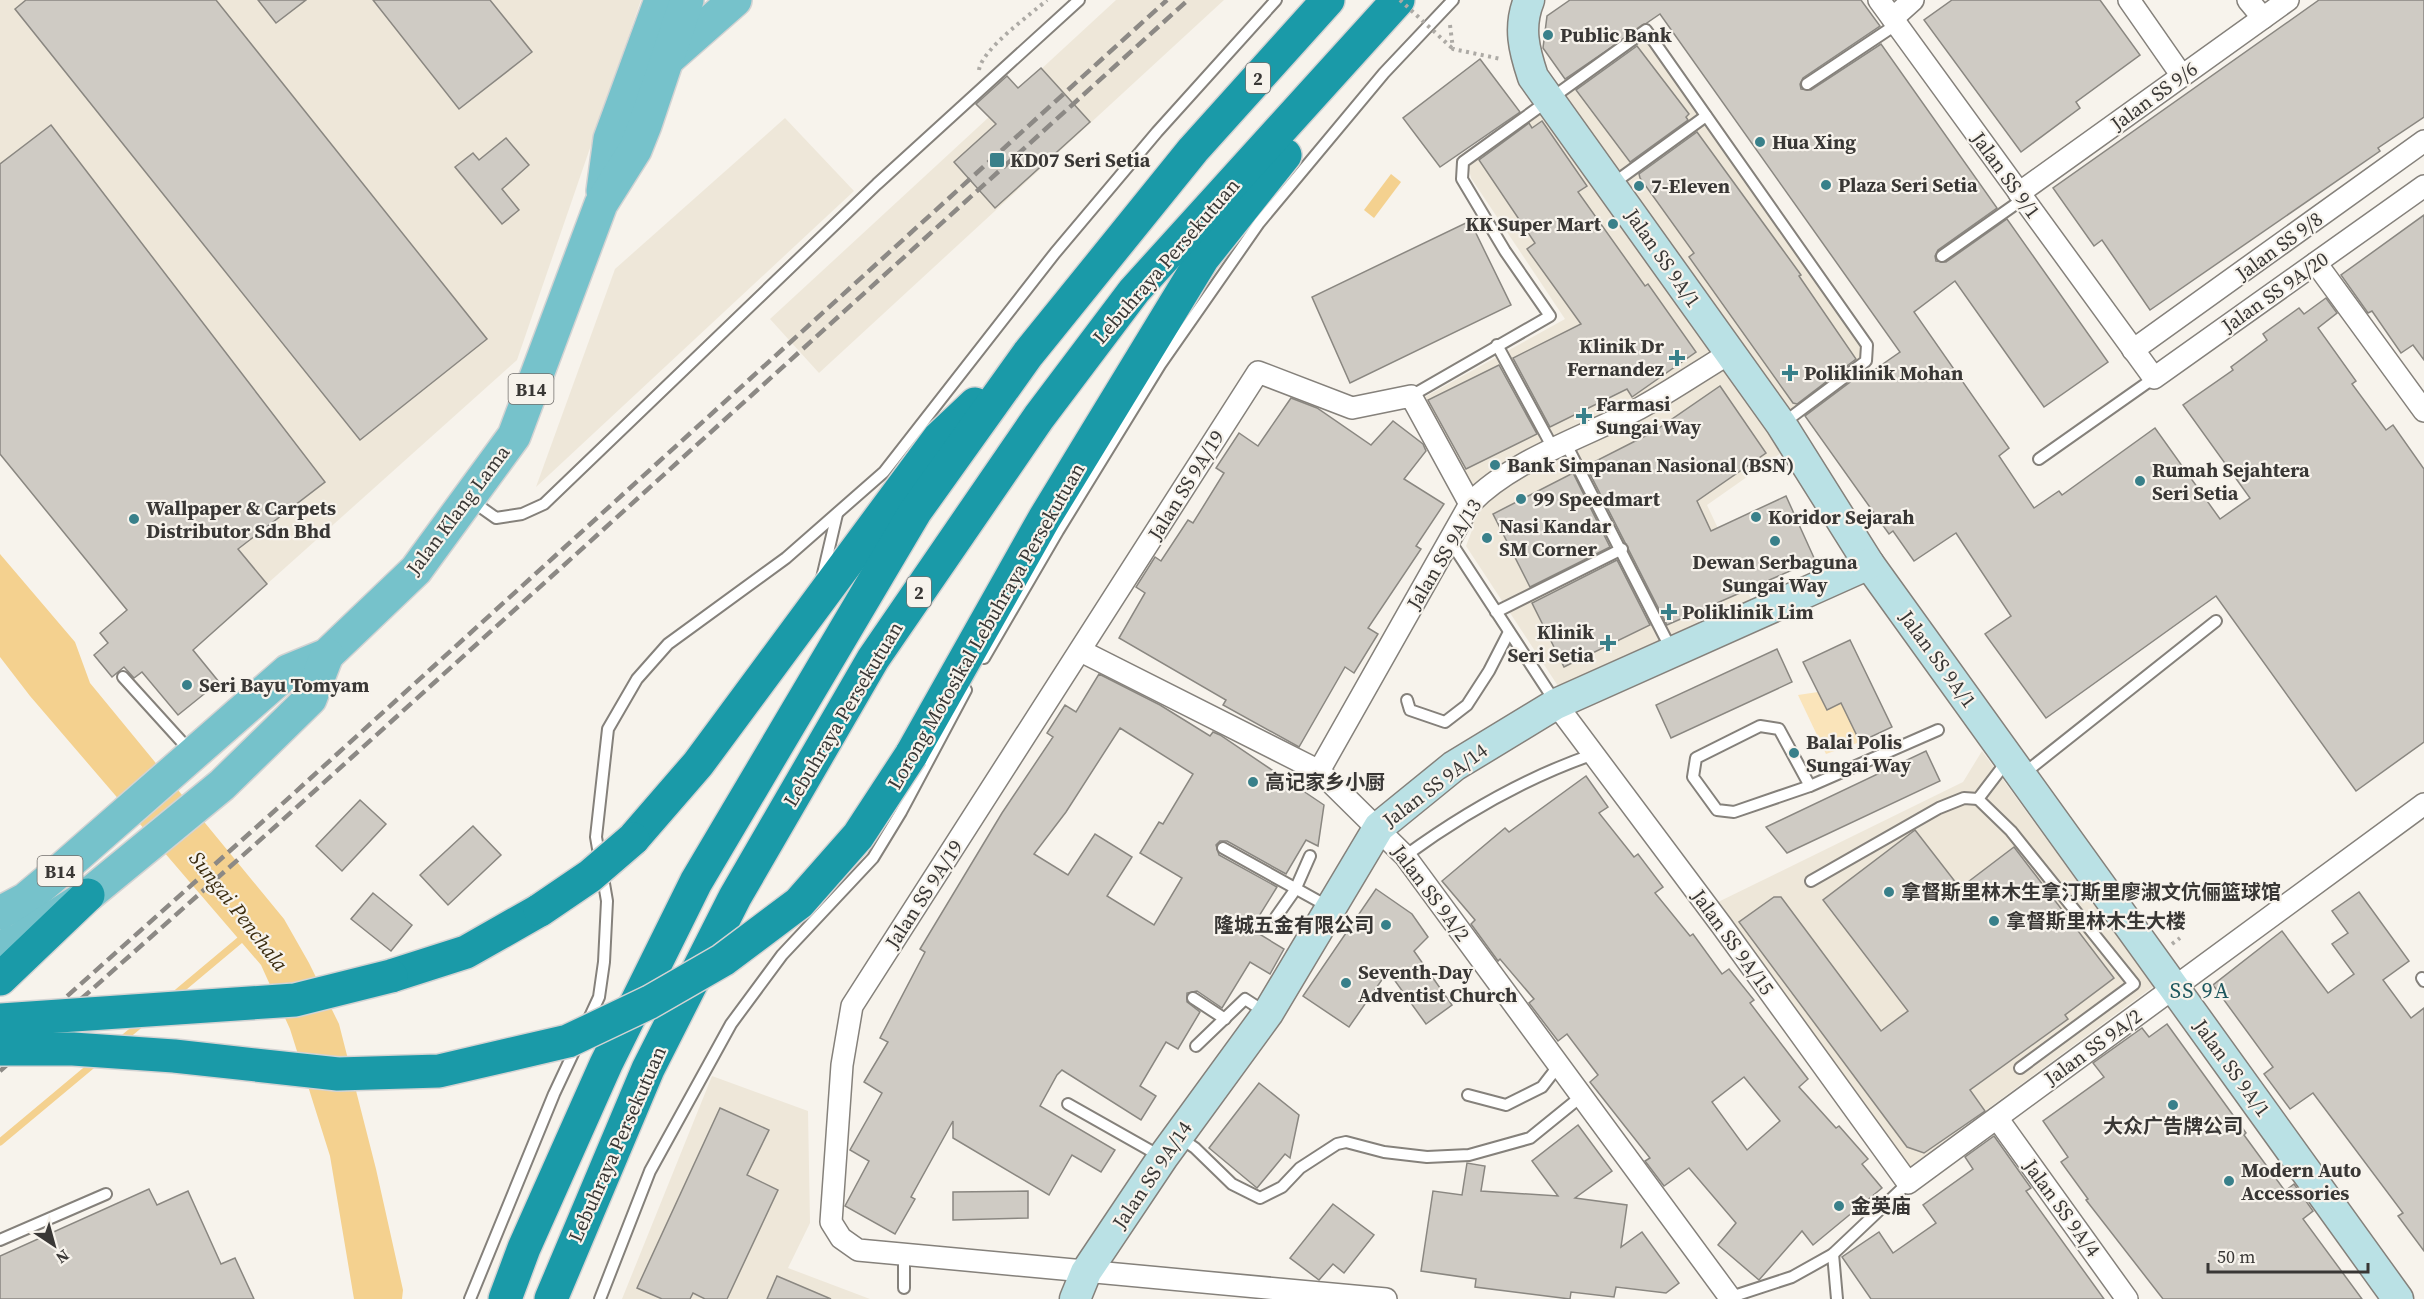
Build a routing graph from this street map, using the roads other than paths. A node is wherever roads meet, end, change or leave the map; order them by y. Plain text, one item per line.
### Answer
1 (661, 0) edge
2 (687, 0) edge
3 (735, 0) edge
4 (1078, 0) edge
5 (1276, 0) edge
6 (1328, 0) edge
7 (1400, 0) edge
8 (1454, 0) edge
9 (1529, 0) edge
10 (1879, 0) edge
11 (1913, 0) edge
12 (2129, 0) edge
13 (2248, 0) edge
14 (2289, 0) edge
15 (2263, 18) junction
16 (1895, 21) junction
17 (665, 61) junction
18 (2182, 76) junction
19 (1807, 84) dead end
20 (1541, 88) junction
21 (1706, 116) junction
22 (2424, 141) edge
23 (1611, 185) junction
24 (2424, 186) edge
25 (2021, 196) junction
26 (601, 204) junction
27 (1942, 256) dead end
28 (2316, 263) junction
29 (1497, 345) junction
30 (2133, 350) junction
31 (1730, 353) junction
32 (1028, 354) junction
33 (2154, 378) junction
34 (1411, 396) junction
35 (2424, 411) edge
36 (1781, 424) junction
37 (1560, 447) junction
38 (2039, 459) dead end
39 (470, 499) junction
40 (1470, 504) junction
41 (837, 513) junction
42 (1450, 541) junction
43 (1622, 549) junction
44 (1869, 564) junction
45 (817, 601) junction
46 (1496, 612) junction
47 (2216, 621) dead end
48 (1509, 632) junction
49 (1081, 651) junction
50 (1672, 652) junction
51 (327, 655) junction
52 (123, 677) dead end
53 (973, 677) junction
54 (1407, 700) dead end
55 (1556, 704) junction
56 (1938, 730) dead end
57 (918, 742) junction
58 (194, 754) junction
59 (1594, 754) junction
60 (2015, 767) junction
61 (1319, 771) junction
62 (1810, 786) junction
63 (1978, 799) junction
64 (2424, 804) edge
65 (1378, 827) junction
66 (1223, 848) dead end
67 (1310, 856) dead end
68 (1405, 856) junction
69 (1811, 881) dead end
70 (1295, 890) junction
71 (88, 895) junction
72 (1330, 908) junction
73 (0, 913) edge
74 (1276, 917) dead end
75 (0, 946) edge
76 (0, 979) edge
77 (2174, 987) junction
78 (1193, 998) dead end
79 (1268, 1013) junction
80 (1225, 1019) junction
81 (0, 1020) edge
82 (1196, 1046) dead end
83 (0, 1049) edge
84 (1559, 1065) junction
85 (2020, 1068) dead end
86 (1468, 1095) dead end
87 (1583, 1095) junction
88 (1068, 1104) dead end
89 (1997, 1118) junction
90 (1170, 1147) junction
91 (1908, 1183) junction
92 (106, 1194) dead end
93 (0, 1240) edge
94 (904, 1254) junction
95 (1833, 1254) junction
96 (1086, 1272) junction
97 (904, 1288) dead end
98 (1731, 1298) edge
99 (470, 1299) edge
100 (505, 1299) edge
101 (551, 1299) edge
102 (600, 1299) edge
103 (1075, 1299) edge
104 (1386, 1299) edge
105 (1837, 1299) edge
106 (2127, 1299) edge
107 (2398, 1299) edge

1 - 26 main road, Jalan Klang Lama / B14
2 - 17 main road, Jalan Klang Lama / B14
3 - 17 main road
4 - 39 lane
5 - 41 lane
6 - 32 highway, Lebuhraya Persekutuan / 2
7 - 57 highway
7 - 101 highway, Lebuhraya Persekutuan / 2
8 - 53 lane, Lorong Motosikal Lebuhraya Persekutuan
9 - 20 street, Jalan SS 9A/1
10 - 16 street, Jalan SS 9/1
11 - 16 street
12 - 18 street
13 - 15 street
14 - 15 street, Jalan SS 9/6
15 - 18 street, Jalan SS 9/6
16 - 19 lane
16 - 25 street, Jalan SS 9/1
17 - 26 main road, Jalan Klang Lama / B14
18 - 25 street, Jalan SS 9/6
20 - 21 lane
20 - 23 street, Jalan SS 9A/1
20 - 29 lane
21 - 23 lane
21 - 36 lane
22 - 30 street, Jalan SS 9/8
23 - 31 street, Jalan SS 9A/1
24 - 28 street, Jalan SS 9A/20
25 - 27 lane
25 - 30 street, Jalan SS 9/1
26 - 39 main road, Jalan Klang Lama / B14
28 - 33 street, Jalan SS 9A/20
28 - 35 street
29 - 34 lane
29 - 37 lane
30 - 33 street
31 - 36 street, Jalan SS 9A/1
31 - 37 street, Jalan SS 9A/13
32 - 45 highway
32 - 100 highway, Lebuhraya Persekutuan / 2
33 - 38 lane
34 - 40 street
34 - 49 street, Jalan SS 9A/19
36 - 44 street, Jalan SS 9A/1
37 - 40 street, Jalan SS 9A/13
37 - 43 lane
39 - 51 main road, Jalan Klang Lama / B14
40 - 42 street, Jalan SS 9A/13
41 - 45 lane
41 - 99 lane
42 - 46 lane
42 - 61 street, Jalan SS 9A/13
43 - 46 lane
43 - 50 lane
44 - 50 street, Jalan SS 9A/14
44 - 60 street, Jalan SS 9A/1
45 - 81 highway, bridge
46 - 48 lane
47 - 60 lane
48 - 54 lane
48 - 55 lane
49 - 61 street, Jalan SS 9A/2
49 - 94 street, Jalan SS 9A/19
50 - 55 street, Jalan SS 9A/14
51 - 58 main road, Jalan Klang Lama / B14
51 - 71 main road, Jalan Klang Lama / B14
52 - 58 lane
53 - 57 lane
53 - 102 lane, Lorong Motosikal Lebuhraya Persekutuan
55 - 59 street, Jalan SS 9A/15
55 - 65 street, Jalan SS 9A/14
56 - 62 lane
57 - 83 highway, bridge
58 - 73 main road, Jalan Klang Lama / B14
59 - 68 lane
59 - 91 street, Jalan SS 9A/15
60 - 63 lane
60 - 77 street, Jalan SS 9A/1
61 - 65 street, Jalan SS 9A/2
62 - 62 lane
63 - 69 lane
63 - 85 lane
64 - 77 street, Jalan SS 9A/2
65 - 68 street, Jalan SS 9A/2
65 - 72 street, Jalan SS 9A/14
66 - 70 lane
67 - 70 lane
68 - 84 street, Jalan SS 9A/2
70 - 72 lane
70 - 74 lane
71 - 75 main road, Jalan Klang Lama / B14
71 - 76 highway
72 - 79 street, Jalan SS 9A/14
77 - 89 street, Jalan SS 9A/2
77 - 107 street, Jalan SS 9A/1
78 - 80 lane
79 - 80 lane
79 - 90 street, Jalan SS 9A/14
80 - 82 lane
84 - 86 lane
84 - 87 street, Jalan SS 9A/2
87 - 90 lane
87 - 98 street, Jalan SS 9A/2
88 - 90 lane
89 - 91 street, Jalan SS 9A/2
89 - 106 street, Jalan SS 9A/4
90 - 96 street, Jalan SS 9A/14
91 - 95 lane
92 - 93 lane
94 - 96 street, Jalan SS 9A/19
94 - 97 lane
95 - 98 lane
95 - 105 lane
96 - 103 street, Jalan SS 9A/14
96 - 104 street, Jalan SS 9A/19

